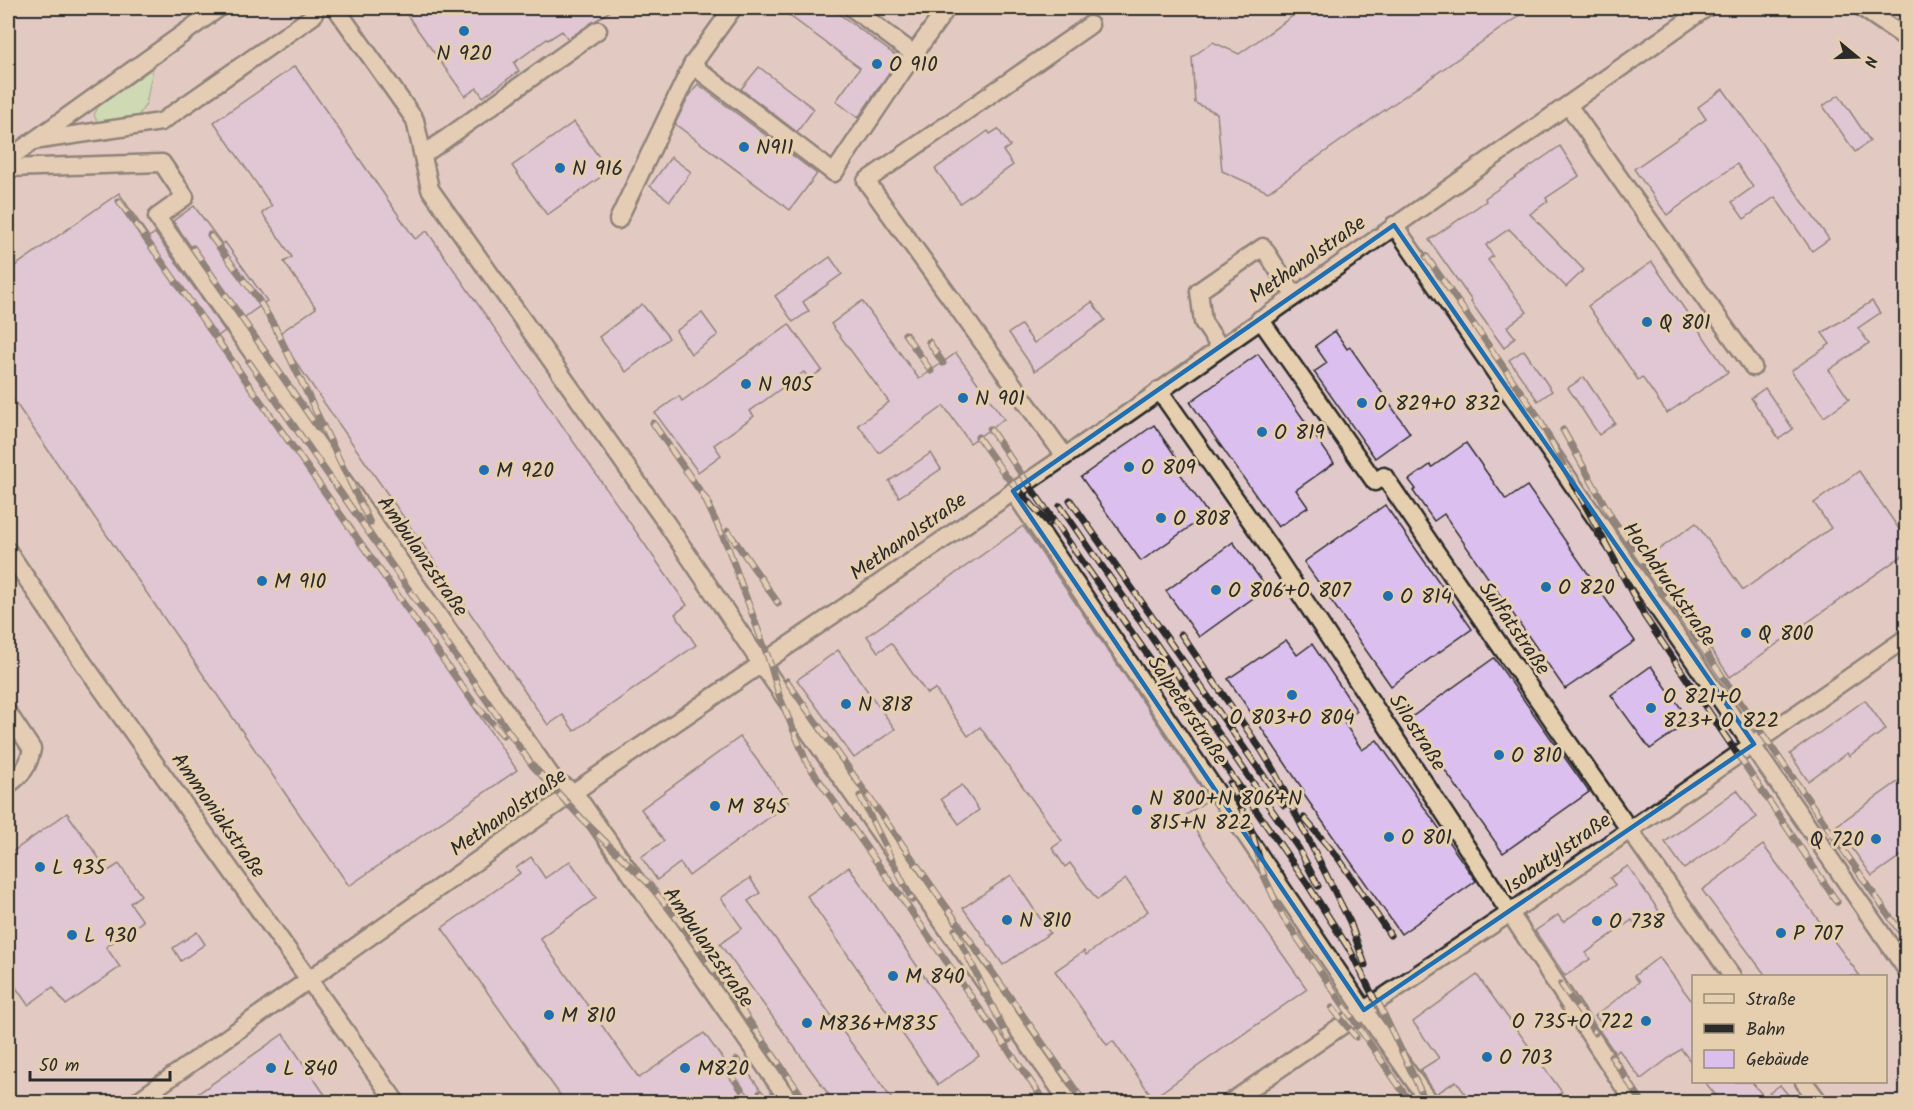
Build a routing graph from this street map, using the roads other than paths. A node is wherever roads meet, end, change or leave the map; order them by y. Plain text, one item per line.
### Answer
1 (219, 8) edge
2 (316, 8) edge
3 (336, 8) edge
4 (733, 8) edge
5 (852, 8) edge
6 (947, 8) edge
7 (1706, 8) edge
8 (1862, 8) edge
9 (1090, 25) dead end
10 (598, 30) dead end
11 (1906, 38) edge
12 (915, 54) junction
13 (692, 65) junction
14 (1568, 105) junction
15 (33, 141) junction
16 (423, 155) junction
17 (8, 159) edge
18 (8, 168) edge
19 (618, 220) dead end
20 (1394, 225) junction
21 (1294, 296) junction
22 (1260, 319) junction
23 (1220, 347) junction
24 (1753, 366) dead end
25 (1159, 390) junction
26 (1064, 455) junction
27 (1013, 491) junction
28 (8, 550) edge
29 (1906, 638) edge
30 (762, 665) junction
31 (8, 713) edge
32 (1754, 744) junction
33 (8, 785) edge
34 (574, 792) junction
35 (1630, 829) junction
36 (1510, 913) junction
37 (1906, 969) edge
38 (1731, 975) edge
39 (308, 980) junction
40 (1364, 1010) junction
41 (1805, 1083) edge
42 (136, 1102) edge
43 (396, 1102) edge
44 (790, 1102) edge
45 (1069, 1102) edge
46 (1231, 1102) edge
47 (1429, 1102) edge
48 (1634, 1102) edge
49 (1819, 1102) edge

1 - 15 street
2 - 15 street
3 - 16 street
4 - 13 street
5 - 12 street
6 - 12 street
7 - 14 street, Methanolstraße
8 - 11 street
9 - 26 street
10 - 16 street
12 - 13 street
13 - 19 street
14 - 20 street, Methanolstraße
14 - 24 street
15 - 17 street
16 - 30 street
18 - 34 street, Ambulanzstraße
20 - 21 street, Methanolstraße
20 - 32 street, Hochdruckstraße
21 - 22 street, Methanolstraße
21 - 23 street
22 - 23 street, Methanolstraße
22 - 35 street, Sulfatstraße
23 - 25 street, Methanolstraße
25 - 26 street, Methanolstraße
25 - 36 street, Silostraße
26 - 27 street, Methanolstraße
27 - 30 street, Methanolstraße
27 - 40 street, Salpeterstraße
28 - 39 street, Ammoniakstraße
29 - 32 street, Isobutylstraße
30 - 34 street, Methanolstraße
30 - 45 street
31 - 33 street
32 - 35 street, Isobutylstraße
32 - 37 street, Hochdruckstraße
34 - 39 street, Methanolstraße
34 - 44 street, Ambulanzstraße
35 - 36 street, Isobutylstraße
35 - 38 street, Sulfatstraße
36 - 40 street, Isobutylstraße
36 - 48 street, Silostraße
39 - 42 street, Methanolstraße
39 - 43 street, Ammoniakstraße
40 - 46 street, Isobutylstraße
40 - 47 street, Salpeterstraße
41 - 49 street

